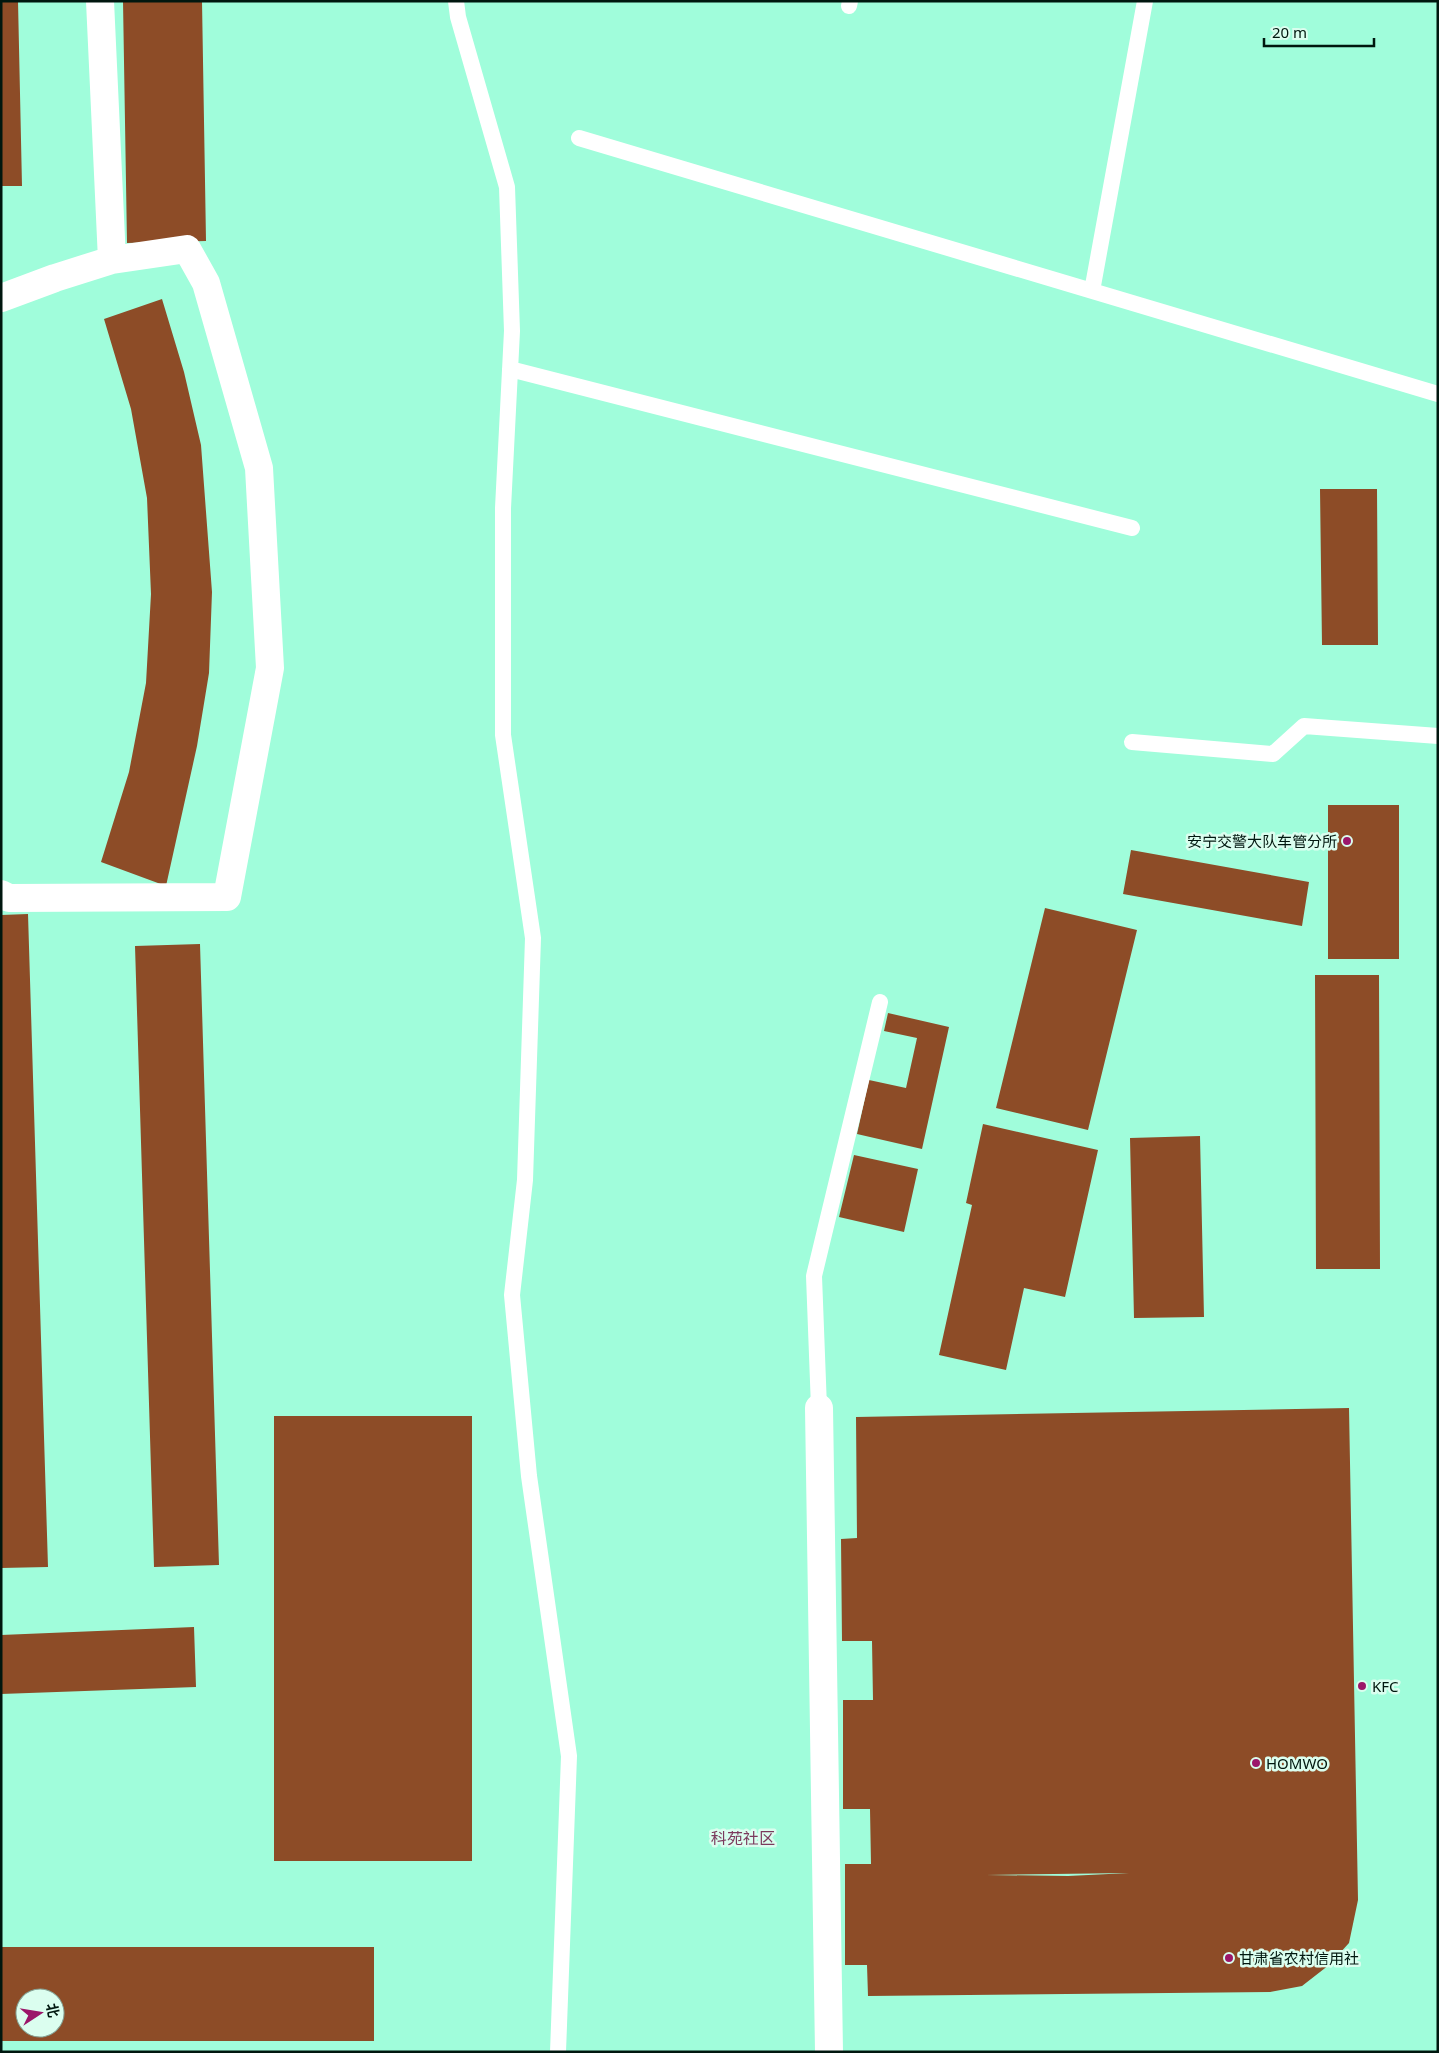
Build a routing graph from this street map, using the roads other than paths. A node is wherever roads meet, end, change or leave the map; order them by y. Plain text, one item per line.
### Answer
1 (100, 1) edge
2 (456, 1) edge
3 (1145, 1) edge
4 (579, 138) dead end
5 (112, 260) junction
6 (1092, 291) junction
7 (1, 298) edge
8 (510, 369) junction
9 (1438, 394) edge
10 (1132, 528) dead end
11 (1438, 736) edge
12 (1132, 742) dead end
13 (1, 894) edge
14 (880, 1002) dead end
15 (818, 1408) joint
16 (558, 2052) edge
17 (829, 2052) edge

1 - 5 street
2 - 8 lane
3 - 6 lane
4 - 6 lane
5 - 7 street
5 - 13 street
6 - 9 lane
8 - 10 lane
8 - 16 lane
11 - 12 lane
14 - 15 lane
15 - 17 street

